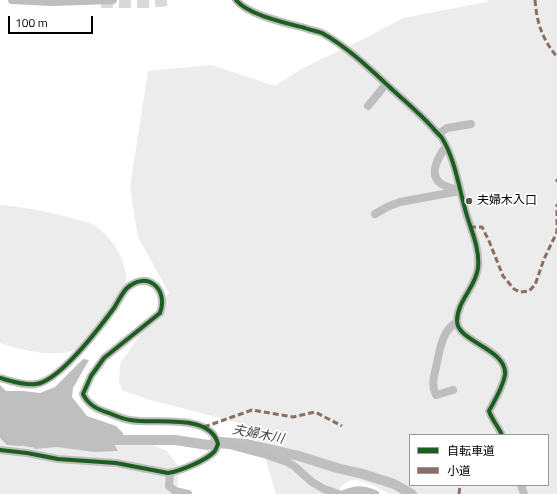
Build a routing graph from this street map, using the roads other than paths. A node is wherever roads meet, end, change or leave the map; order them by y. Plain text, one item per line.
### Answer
1 (12, 0) edge
2 (113, 0) edge
3 (236, 0) edge
4 (386, 84) junction
5 (368, 106) dead end
6 (471, 124) dead end
7 (438, 134) junction
8 (446, 147) junction
9 (460, 191) junction
10 (375, 214) dead end
11 (457, 322) junction
12 (0, 378) edge
13 (453, 390) dead end
14 (502, 434) edge
15 (218, 444) junction
16 (0, 450) edge
17 (170, 473) junction
18 (188, 494) edge
19 (339, 494) edge
20 (344, 494) edge
21 (375, 494) edge

1 - 2 street
3 - 4 street
4 - 5 street
4 - 7 street
6 - 7 street
7 - 8 street
8 - 9 street
8 - 9 street
9 - 10 street
9 - 11 street
11 - 13 street
11 - 14 street
12 - 15 street
15 - 17 street
15 - 19 street
16 - 17 street
17 - 18 street
20 - 21 street

